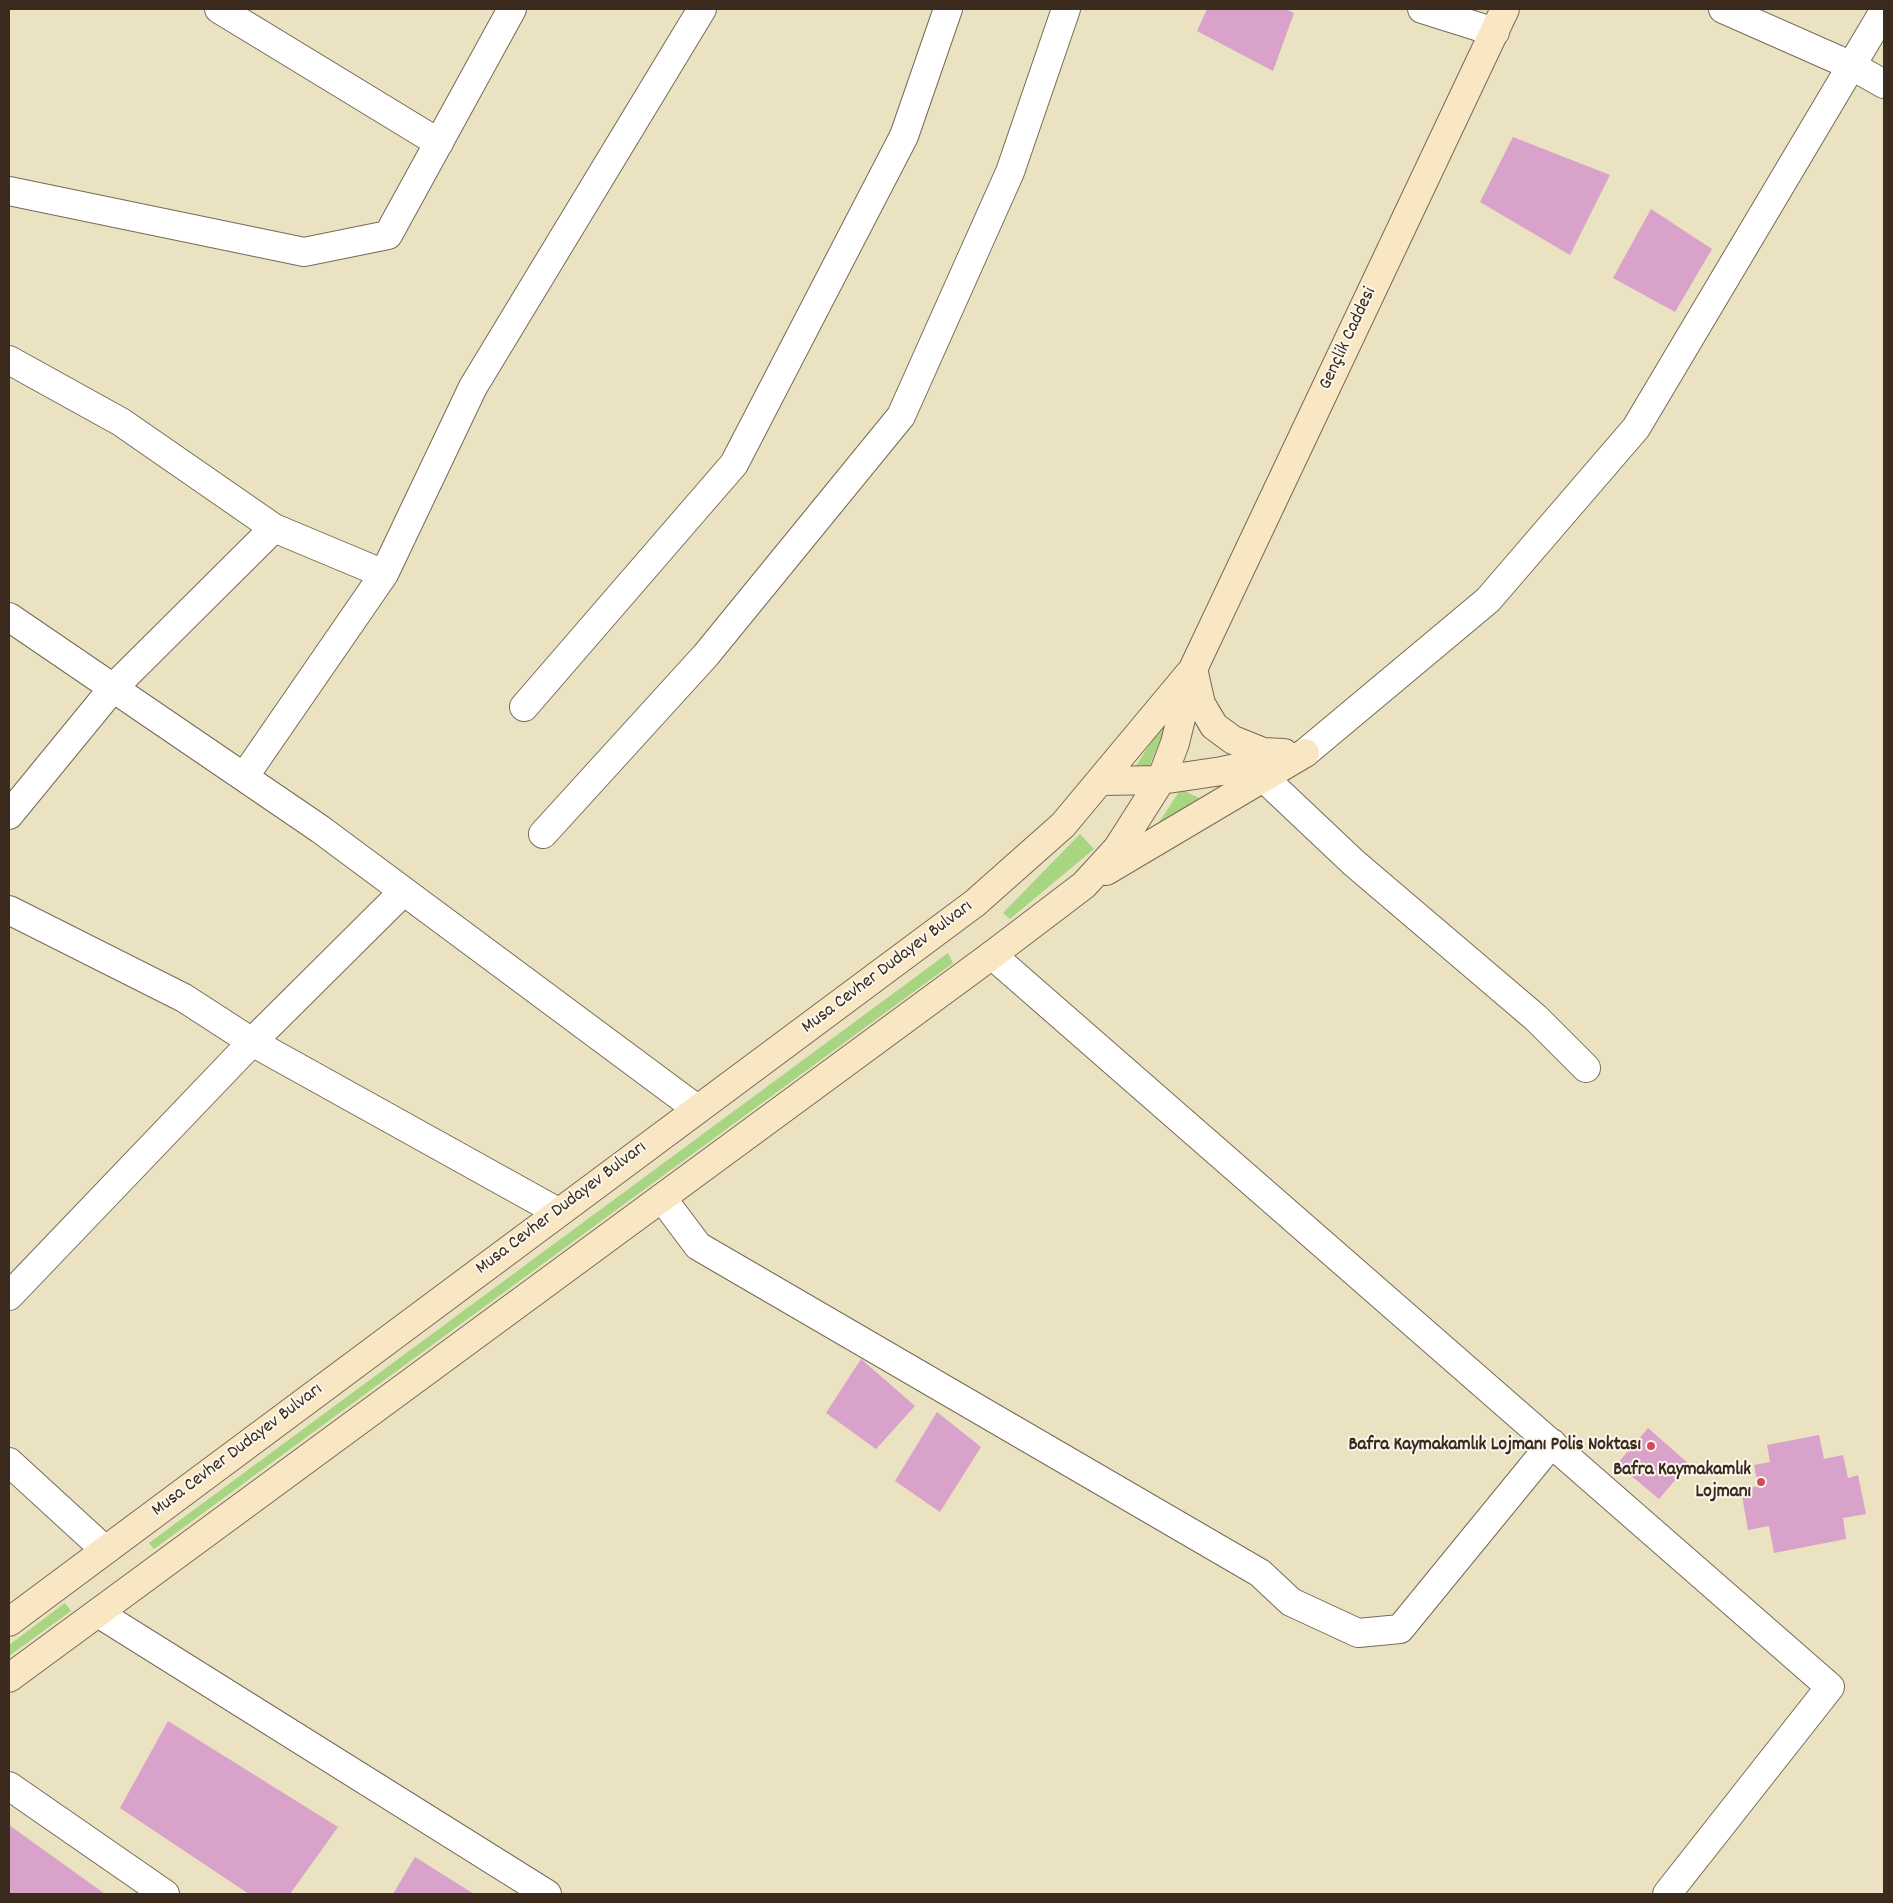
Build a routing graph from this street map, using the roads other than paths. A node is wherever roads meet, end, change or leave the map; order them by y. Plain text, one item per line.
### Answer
1 (219, 9) edge
2 (512, 9) edge
3 (702, 9) edge
4 (948, 9) edge
5 (1066, 9) edge
6 (1422, 9) edge
7 (1723, 9) edge
8 (1884, 11) edge
9 (1500, 20) edge
10 (1852, 66) junction
11 (1884, 84) edge
12 (439, 143) junction
13 (9, 191) edge
14 (9, 360) edge
15 (274, 528) junction
16 (384, 574) junction
17 (9, 617) edge
18 (1193, 669) junction
19 (113, 688) junction
20 (524, 707) dead end
21 (1305, 753) junction
22 (244, 777) junction
23 (1264, 778) junction
24 (1102, 780) junction
25 (1161, 780) junction
26 (9, 815) edge
27 (543, 834) dead end
28 (1084, 885) junction
29 (403, 892) junction
30 (9, 910) edge
31 (992, 955) junction
32 (252, 1042) junction
33 (1586, 1068) dead end
34 (697, 1109) junction
35 (662, 1198) junction
36 (558, 1212) junction
37 (9, 1296) edge
38 (1552, 1443) junction
39 (9, 1462) edge
40 (105, 1550) junction
41 (98, 1613) junction
42 (9, 1622) edge
43 (9, 1678) edge
44 (9, 1786) edge
45 (165, 1894) edge
46 (548, 1894) edge
47 (1667, 1894) edge

1 - 12 street
2 - 12 street
3 - 16 street
4 - 20 street
5 - 27 street
6 - 9 street
7 - 10 street
8 - 10 street
9 - 18 main road, Gençlik Caddesi
10 - 11 street
10 - 21 street
12 - 13 street
14 - 15 street
15 - 16 street
15 - 19 street
16 - 22 street
17 - 19 street
18 - 21 main road
18 - 24 main road, Musa Cevher Dudayev Bulvarı
18 - 25 main road
19 - 22 street
19 - 26 street
21 - 23 main road
21 - 25 main road
22 - 29 street
23 - 28 main road
23 - 33 street
24 - 25 main road
24 - 34 main road, Musa Cevher Dudayev Bulvarı
25 - 28 main road
28 - 31 main road
29 - 32 street
29 - 34 street
30 - 32 street
31 - 35 main road
31 - 38 street
32 - 36 street
32 - 37 street
34 - 36 main road, Musa Cevher Dudayev Bulvarı
35 - 38 street
35 - 41 main road
36 - 40 main road, Musa Cevher Dudayev Bulvarı
38 - 47 street
39 - 40 street
40 - 42 main road, Musa Cevher Dudayev Bulvarı
41 - 43 main road
41 - 46 street
44 - 45 street

